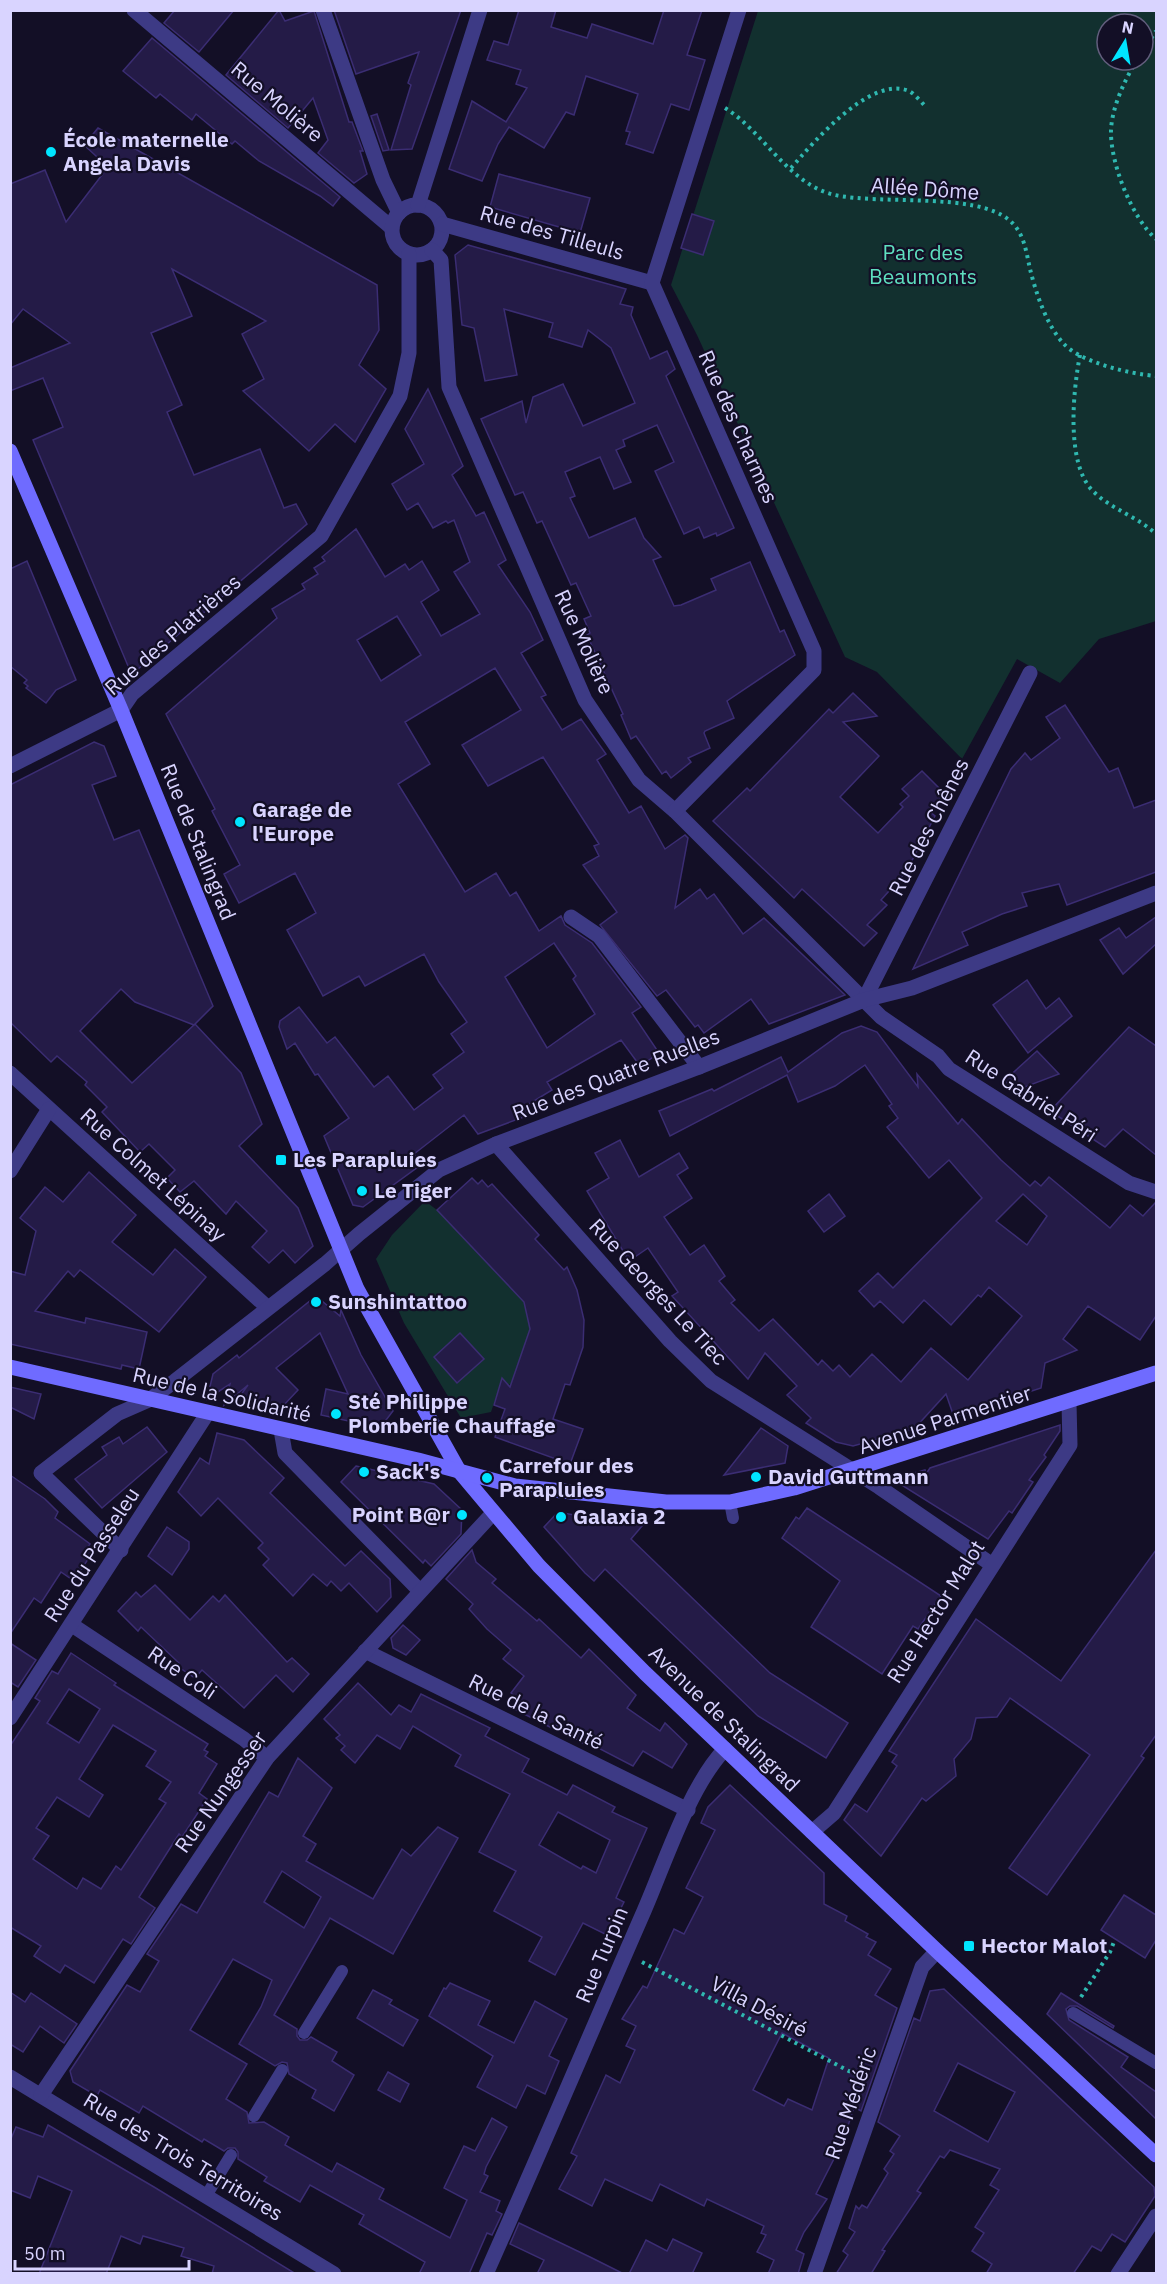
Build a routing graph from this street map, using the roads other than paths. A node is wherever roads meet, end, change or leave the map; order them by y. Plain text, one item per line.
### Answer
1 (134, 10) edge
2 (323, 10) edge
3 (480, 10) edge
4 (739, 10) edge
5 (418, 205) junction
6 (399, 213) junction
7 (442, 224) junction
8 (392, 228) junction
9 (432, 250) junction
10 (409, 254) junction
11 (652, 283) junction
12 (10, 451) edge
13 (1030, 673) dead end
14 (121, 710) junction
15 (10, 766) edge
16 (675, 811) junction
17 (1156, 893) edge
18 (571, 917) dead end
19 (864, 1000) junction
20 (699, 1067) junction
21 (10, 1073) edge
22 (49, 1109) junction
23 (496, 1144) junction
24 (10, 1171) edge
25 (1156, 1192) edge
26 (342, 1250) junction
27 (267, 1307) junction
28 (10, 1367) edge
29 (1156, 1373) edge
30 (149, 1400) junction
31 (1069, 1403) junction
32 (207, 1414) junction
33 (281, 1430) junction
34 (459, 1471) junction
35 (853, 1471) junction
36 (730, 1502) junction
37 (493, 1514) junction
38 (733, 1518) dead end
39 (121, 1550) junction
40 (991, 1564) junction
41 (420, 1591) junction
42 (72, 1625) junction
43 (365, 1650) junction
44 (10, 1718) edge
45 (724, 1749) junction
46 (267, 1758) junction
47 (688, 1810) junction
48 (812, 1832) junction
49 (937, 1951) junction
50 (342, 1971) dead end
51 (1075, 2008) road end
52 (304, 2033) dead end
53 (1156, 2063) edge
54 (282, 2070) dead end
55 (10, 2077) edge
56 (41, 2095) junction
57 (254, 2116) dead end
58 (231, 2155) dead end
59 (1156, 2155) edge
60 (206, 2196) junction
61 (1156, 2216) edge
62 (334, 2274) edge
63 (486, 2274) edge
64 (814, 2274) edge
65 (1118, 2274) edge

1 - 8 street, Rue Molière
2 - 6 street
3 - 5 street
4 - 11 street
5 - 6 street
5 - 7 street
6 - 8 street
7 - 9 street
7 - 11 street, Rue des Tilleuls
8 - 10 street
9 - 10 street
9 - 16 street, Rue Molière
10 - 14 street, Rue des Platrières
11 - 16 street, Rue des Charmes
12 - 14 main road, Rue de Stalingrad
13 - 19 street, Rue des Chênes
14 - 15 street, Rue des Platrières
14 - 26 main road, Rue de Stalingrad
16 - 19 street, Rue Molière
17 - 19 street, Rue des Quatre Ruelles
18 - 20 street
19 - 20 street, Rue des Quatre Ruelles
19 - 25 street, Rue Gabriel Péri
20 - 23 street, Rue des Quatre Ruelles
21 - 22 street, Rue Colmet Lépinay
22 - 24 street
22 - 27 street, Rue Colmet Lépinay
23 - 26 street, Rue des Quatre Ruelles
23 - 35 street, Rue Georges Le Tiec
26 - 27 street, Rue des Quatre Ruelles
26 - 34 main road, Avenue de Stalingrad
27 - 30 street, Rue des Quatre Ruelles
28 - 30 main road, Rue de la Solidarité
29 - 31 main road, Avenue Parmentier
30 - 32 main road, Rue de la Solidarité
30 - 39 street, Rue des Quatre Ruelles
31 - 35 main road, Avenue Parmentier
31 - 40 street, Rue Hector Malot
32 - 33 main road, Rue de la Solidarité
32 - 39 street, Rue du Passeleu
33 - 34 main road, Rue de la Solidarité
33 - 41 street
34 - 36 main road, Avenue Parmentier
34 - 37 main road, Avenue de Stalingrad
35 - 36 main road, Avenue Parmentier
35 - 40 street, Rue Georges Le Tiec
36 - 38 lane
37 - 41 street, Rue Nungesser
37 - 45 main road, Avenue de Stalingrad
39 - 42 street, Rue du Passeleu
40 - 48 street, Rue Hector Malot
41 - 43 street, Rue Nungesser
42 - 44 street, Rue du Passeleu
42 - 46 street, Rue Coli
43 - 46 street, Rue Nungesser
43 - 47 street, Rue de la Santé
45 - 47 street, Rue Turpin
45 - 48 main road, Avenue de Stalingrad
46 - 56 street, Rue Nungesser
47 - 63 street, Rue Turpin
48 - 49 main road, Avenue de Stalingrad
49 - 59 main road, Avenue de Stalingrad
49 - 64 street, Rue Médéric
50 - 52 lane
51 - 53 lane
54 - 57 lane
55 - 56 street, Rue des Trois Territoires
56 - 60 street, Rue des Trois Territoires
58 - 60 lane
60 - 62 street, Rue des Trois Territoires
61 - 65 street

